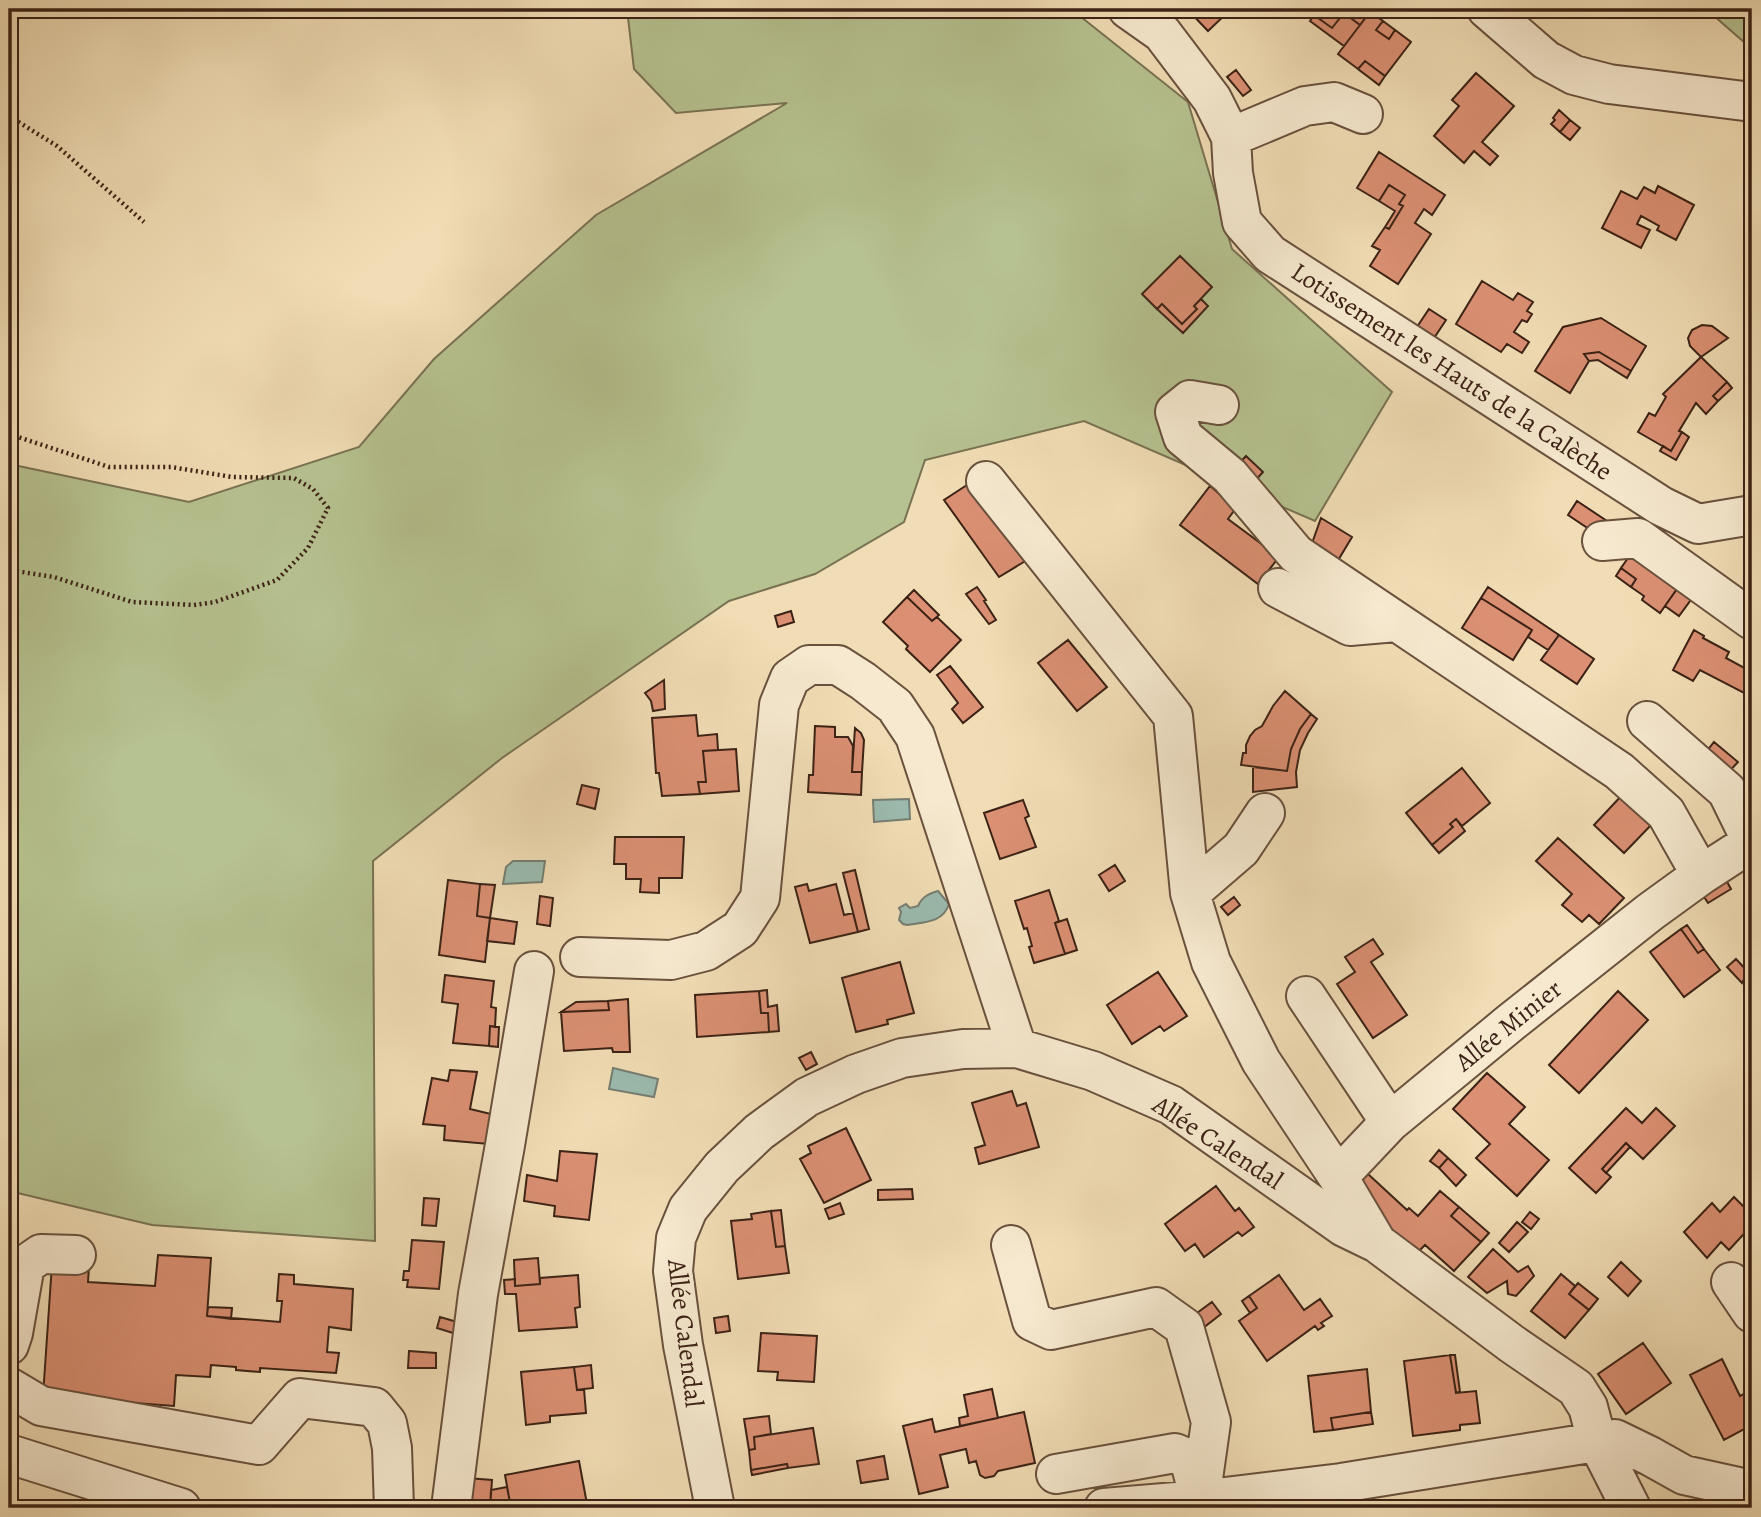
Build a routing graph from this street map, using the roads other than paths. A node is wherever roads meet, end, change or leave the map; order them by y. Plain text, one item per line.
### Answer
1 (1128, 9) edge
2 (1487, 9) edge
3 (1752, 102) edge
4 (1363, 114) dead end
5 (1231, 137) junction
6 (1219, 405) dead end
7 (986, 481) dead end
8 (1752, 515) edge
9 (1602, 541) dead end
10 (1278, 588) dead end
11 (1752, 620) edge
12 (1396, 622) junction
13 (1647, 721) dead end
14 (1265, 813) dead end
15 (1752, 842) edge
16 (1701, 875) junction
17 (1190, 893) junction
18 (580, 957) dead end
19 (534, 971) dead end
20 (1306, 996) dead end
21 (1017, 1048) junction
22 (1390, 1122) junction
23 (1338, 1177) junction
24 (1377, 1243) junction
25 (1011, 1245) dead end
26 (76, 1255) dead end
27 (1731, 1282) dead end
28 (1752, 1313) edge
29 (9, 1345) edge
30 (9, 1387) edge
31 (1597, 1441) junction
32 (9, 1454) edge
33 (1056, 1475) dead end
34 (1752, 1490) edge
35 (1343, 1496) edge
36 (1200, 1504) edge
37 (181, 1508) edge
38 (394, 1508) edge
39 (451, 1508) edge
40 (715, 1508) edge
41 (1104, 1508) edge
42 (1631, 1508) edge

1 - 5 street, Lotissement les Hauts de la Calèche
2 - 3 street
4 - 5 street
5 - 8 street, Lotissement les Hauts de la Calèche
6 - 12 street
7 - 17 street
9 - 11 street
10 - 12 street
12 - 16 street
13 - 15 street
14 - 17 street
15 - 16 street, Allée Minier
16 - 22 street, Allée Minier
17 - 23 street
18 - 21 street
19 - 39 street
20 - 22 street
21 - 24 street, Allée Calendal
21 - 40 street, Allée Calendal
22 - 23 street, Allée Minier
23 - 24 street
24 - 31 street, Allée Calendal
25 - 36 street
26 - 29 street
27 - 28 street
30 - 38 street
31 - 34 street
31 - 35 street
31 - 42 street, Allée Calendal
32 - 37 street
33 - 36 street
35 - 36 street
36 - 41 street

